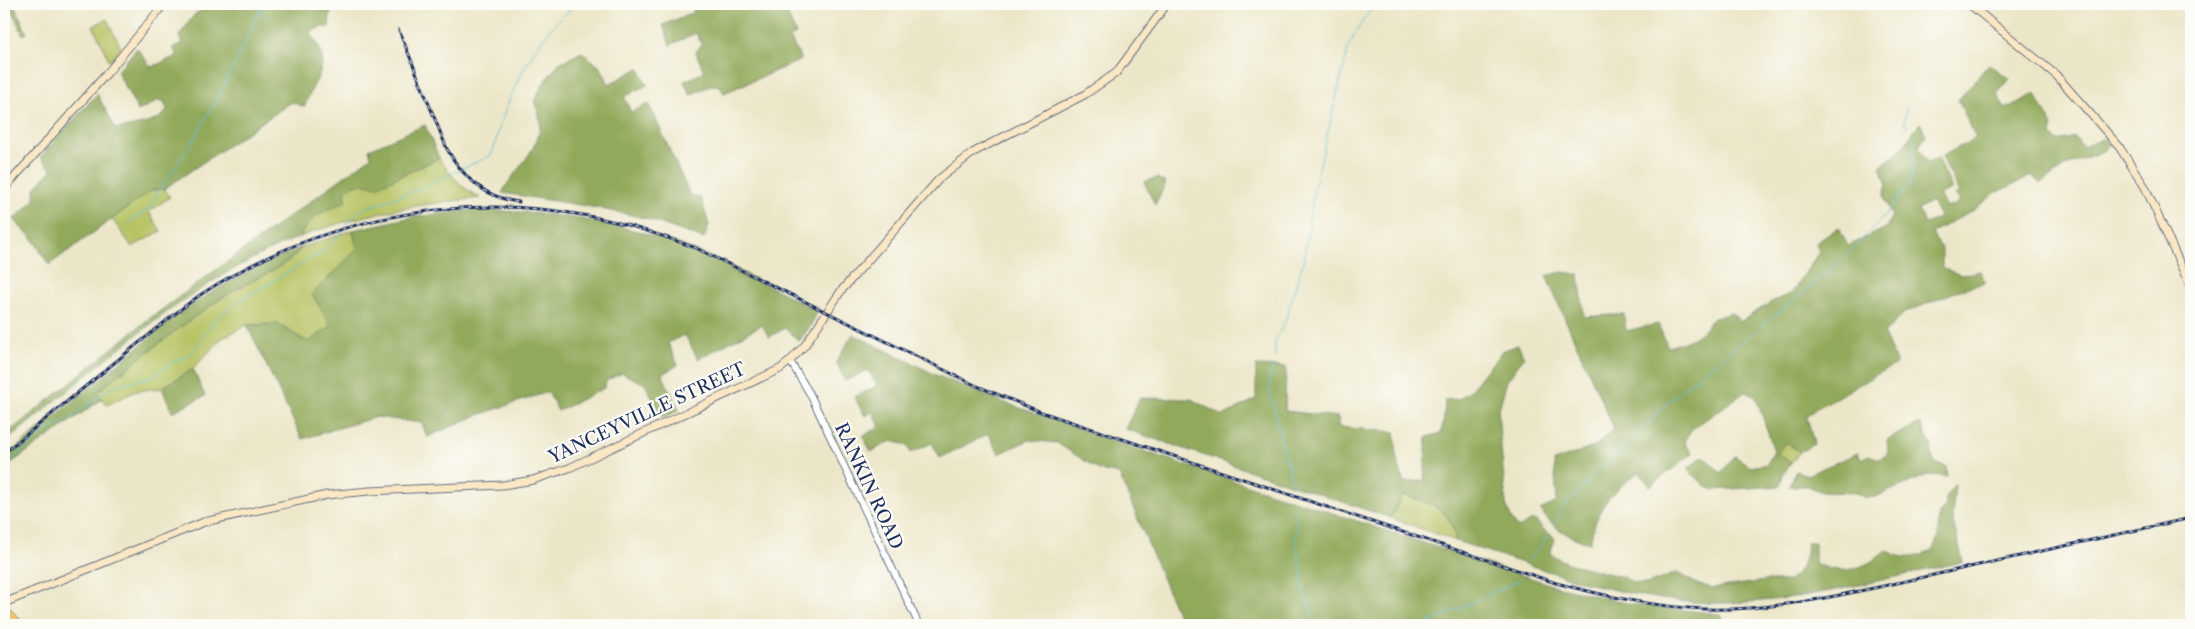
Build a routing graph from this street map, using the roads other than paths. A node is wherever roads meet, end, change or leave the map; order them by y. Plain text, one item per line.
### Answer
1 (164, 4) edge
2 (1168, 4) edge
3 (1969, 4) edge
4 (4, 189) edge
5 (2191, 288) edge
6 (790, 362) junction
7 (4, 603) edge
8 (4, 610) edge
9 (18, 625) edge
10 (919, 625) edge

1 - 4 main road
2 - 6 main road, YANCEYVILLE STREET
3 - 5 main road
6 - 7 main road, YANCEYVILLE STREET
6 - 10 street, RANKIN ROAD
8 - 9 main road

